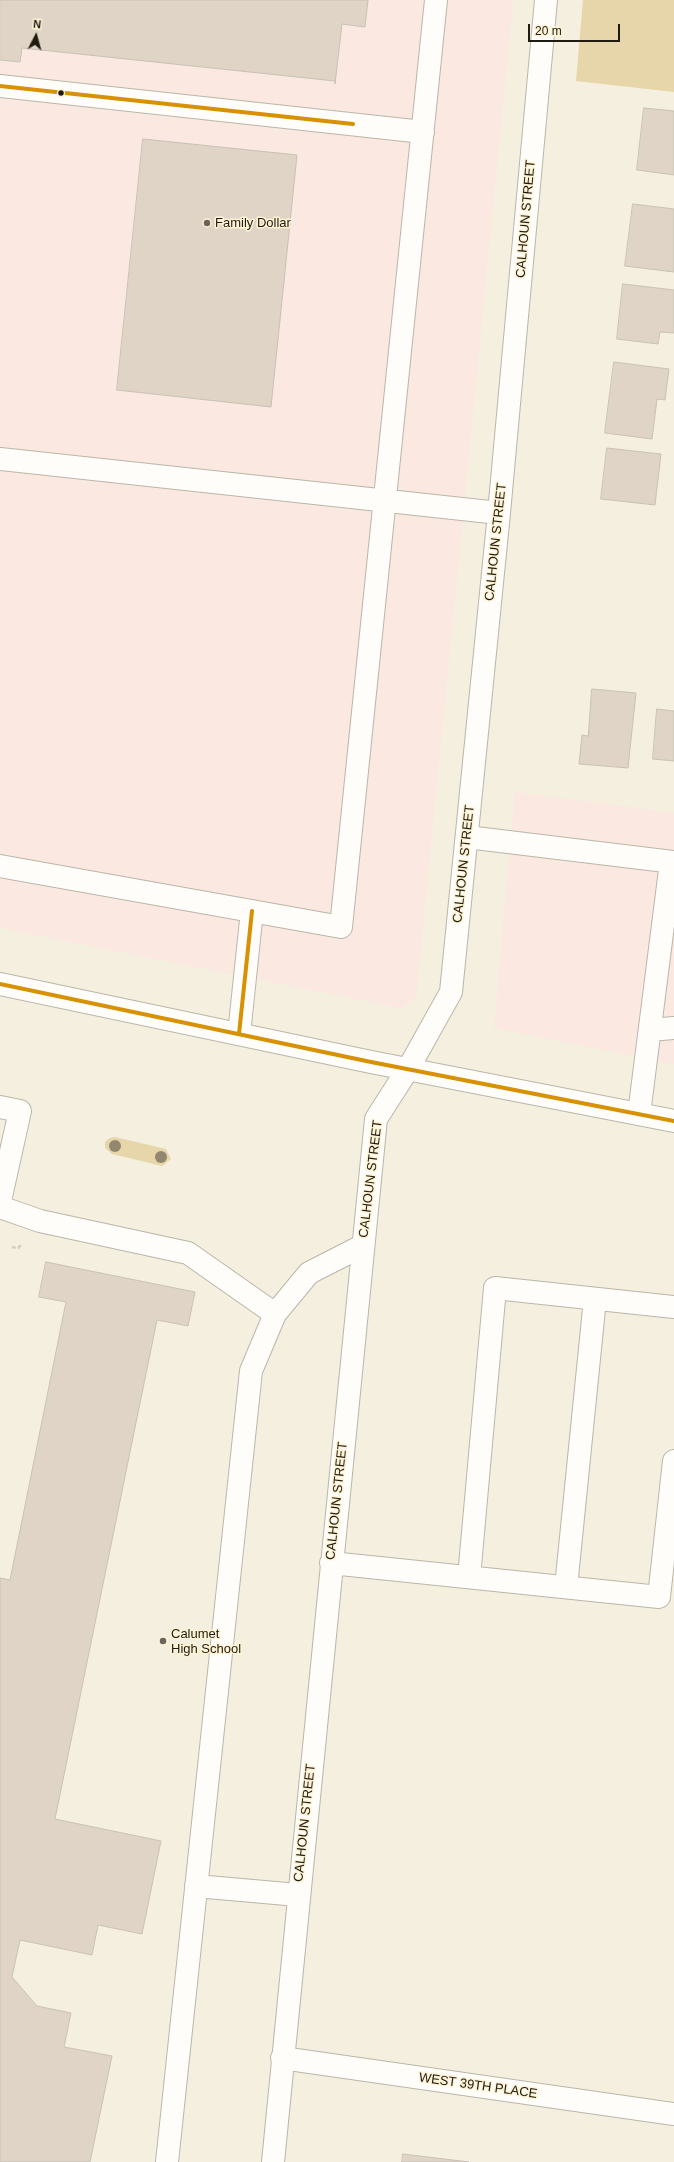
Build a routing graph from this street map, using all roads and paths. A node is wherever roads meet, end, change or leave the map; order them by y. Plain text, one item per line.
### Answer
1 (436, 0) edge
2 (546, 0) edge
3 (0, 86) edge
4 (423, 132) junction
5 (0, 459) edge
6 (385, 501) junction
7 (499, 513) junction
8 (467, 838) junction
9 (672, 862) edge
10 (0, 866) edge
11 (252, 911) junction
12 (0, 984) edge
13 (674, 1028) edge
14 (650, 1030) junction
15 (239, 1034) junction
16 (408, 1069) junction
17 (0, 1107) edge
18 (639, 1114) junction
19 (674, 1121) edge
20 (0, 1201) edge
21 (0, 1207) edge
22 (362, 1246) junction
23 (595, 1299) junction
24 (674, 1307) edge
25 (275, 1314) junction
26 (674, 1461) edge
27 (331, 1563) junction
28 (469, 1577) junction
29 (566, 1587) junction
30 (196, 1886) junction
31 (298, 1895) junction
32 (282, 2058) junction
33 (674, 2114) edge
34 (166, 2162) edge
35 (272, 2162) edge

1 - 4 street
2 - 7 street, CALHOUN STREET
3 - 4 street
4 - 6 street
5 - 6 street
6 - 7 street
6 - 11 street
7 - 8 street, CALHOUN STREET
8 - 9 street
8 - 16 street, CALHOUN STREET
9 - 14 street
10 - 11 street
11 - 15 street
12 - 15 street
13 - 14 street
14 - 18 street
15 - 16 street
16 - 18 street
16 - 22 street, CALHOUN STREET
17 - 20 street
18 - 19 street
21 - 25 street
22 - 25 street
22 - 27 street, CALHOUN STREET
23 - 24 street
23 - 28 street
23 - 29 street
25 - 30 street
26 - 29 street
27 - 28 street
27 - 31 street, CALHOUN STREET
28 - 29 street
30 - 31 street
30 - 34 street
31 - 32 street, CALHOUN STREET
32 - 33 street, WEST 39TH PLACE
32 - 35 street, CALHOUN STREET

